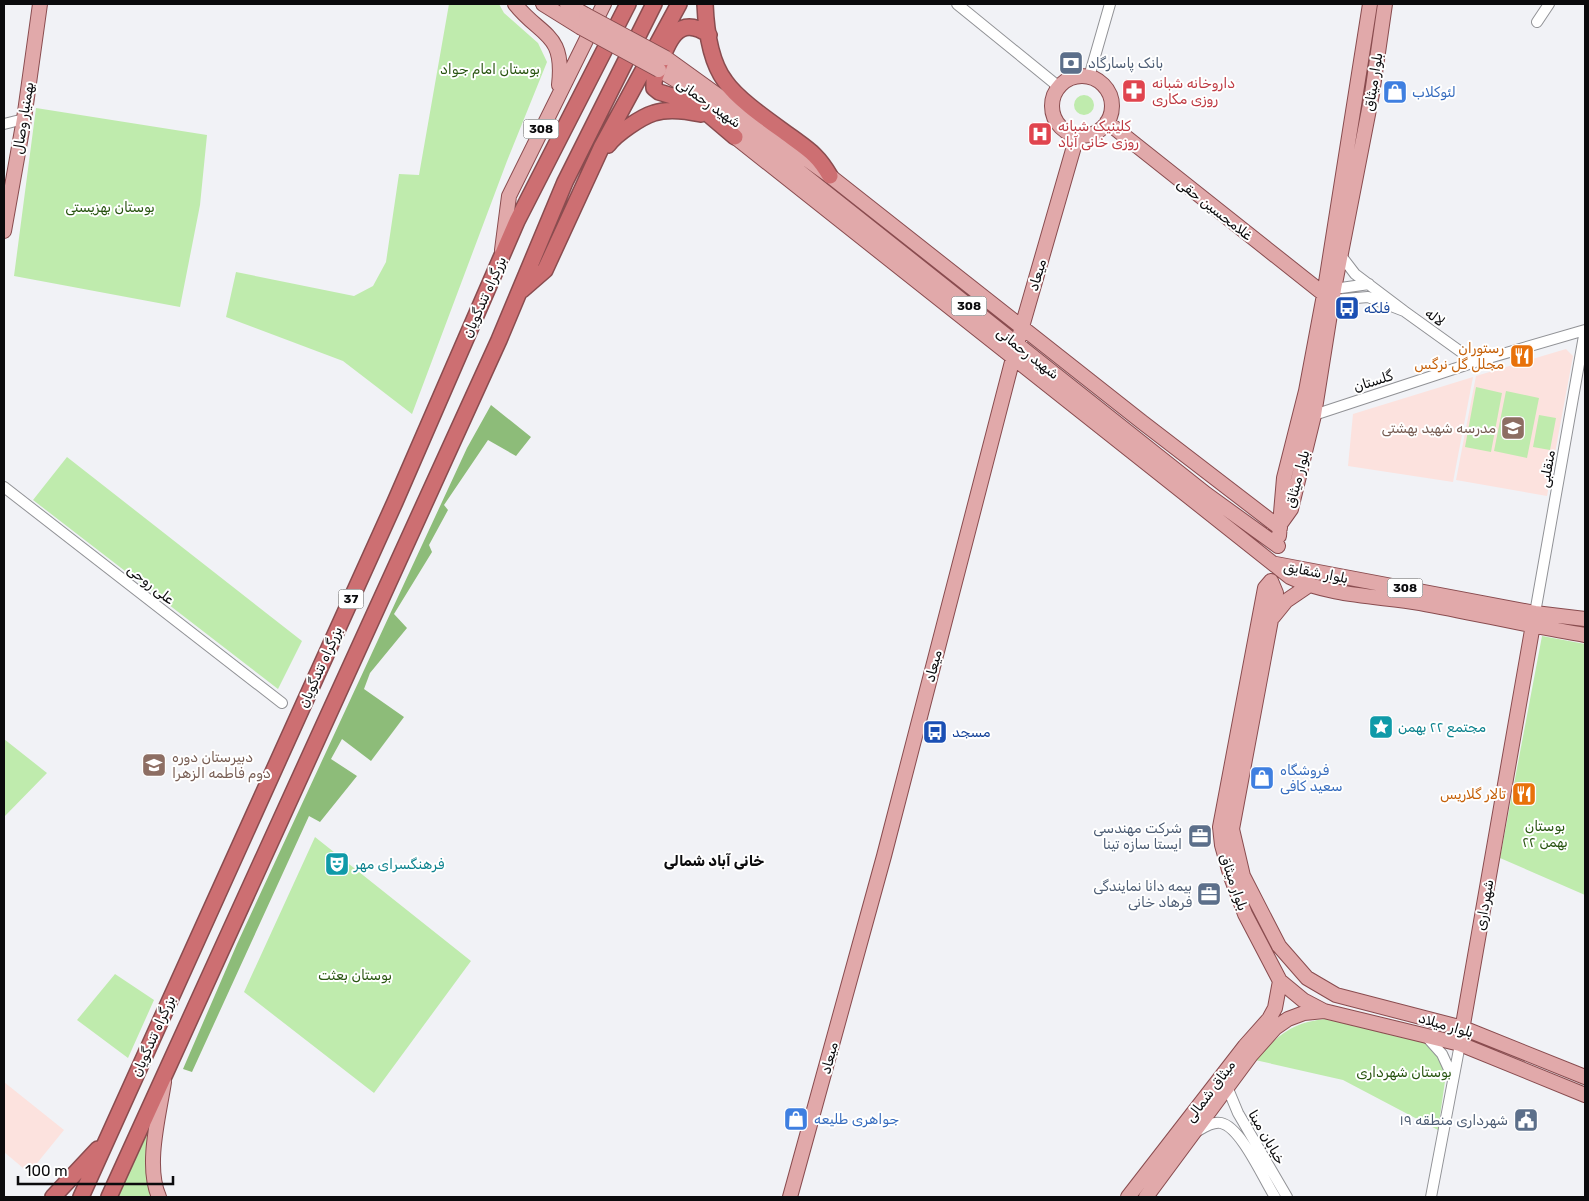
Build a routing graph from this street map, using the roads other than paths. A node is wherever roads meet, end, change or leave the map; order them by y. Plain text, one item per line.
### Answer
1 (40, 4) edge
2 (515, 4) edge
3 (543, 4) edge
4 (567, 4) edge
5 (604, 4) edge
6 (628, 4) edge
7 (654, 4) edge
8 (679, 4) edge
9 (705, 4) edge
10 (957, 4) edge
11 (1110, 4) edge
12 (1370, 4) edge
13 (1385, 4) edge
14 (1549, 4) edge
15 (583, 21) junction
16 (1537, 22) dead end
17 (709, 35) junction
18 (662, 64) junction
19 (1089, 77) junction
20 (1059, 87) junction
21 (558, 96) junction
22 (24, 119) junction
23 (1107, 122) junction
24 (4, 124) edge
25 (1077, 136) junction
26 (735, 137) junction
27 (589, 176) junction
28 (830, 176) junction
29 (4, 232) edge
30 (1342, 257) junction
31 (500, 262) junction
32 (1369, 284) junction
33 (1329, 292) junction
34 (519, 293) junction
35 (1404, 311) junction
36 (1022, 328) junction
37 (1585, 330) edge
38 (1017, 344) junction
39 (1013, 358) junction
40 (1474, 362) junction
41 (1314, 415) junction
42 (4, 487) edge
43 (1281, 526) junction
44 (1278, 546) junction
45 (1275, 564) junction
46 (1272, 581) junction
47 (1308, 586) junction
48 (1535, 613) junction
49 (1585, 619) edge
50 (1271, 620) junction
51 (1532, 627) junction
52 (1585, 635) edge
53 (282, 703) dead end
54 (1307, 978) joint
55 (1280, 981) junction
56 (1324, 1011) junction
57 (1463, 1028) junction
58 (1424, 1034) junction
59 (1460, 1044) junction
60 (164, 1077) junction
61 (1585, 1077) edge
62 (1454, 1078) junction
63 (1223, 1085) junction
64 (1585, 1095) edge
65 (1195, 1132) junction
66 (106, 1141) junction
67 (53, 1197) edge
68 (81, 1197) edge
69 (109, 1197) edge
70 (159, 1197) edge
71 (790, 1197) edge
72 (1128, 1197) edge
73 (1146, 1197) edge
74 (1275, 1197) edge
75 (1287, 1197) edge
76 (1431, 1197) edge

1 - 22 main road, بهمنیار وصال
2 - 21 main road
3 - 15 main road, 308
4 - 15 main road, 308
5 - 21 main road, 308
6 - 31 highway, بزرگراه تندگویان / 37
7 - 34 highway, بزرگراه تندگویان / 37
8 - 27 highway
9 - 17 highway
10 - 20 street
11 - 19 street
12 - 33 main road, بلوار میثاق
13 - 30 main road, بلوار میثاق
14 - 16 street
15 - 18 main road, 308, bridge
17 - 26 highway
17 - 28 highway
18 - 28 main road, شهید رحمانی / 308
18 - 38 main road, شهید رحمانی / 308
19 - 20 main road
19 - 23 main road
20 - 25 main road
21 - 31 main road, 308
22 - 24 street
22 - 29 main road, بهمنیار وصال
23 - 25 main road
23 - 33 main road, غلامحسین حقی
25 - 36 main road, میعاد
26 - 27 highway
26 - 39 main road, شهید رحمانی
27 - 34 highway
28 - 36 main road, شهید رحمانی / 308
30 - 32 street
30 - 33 main road, بلوار میثاق
31 - 66 highway, بزرگراه تندگویان / 37
32 - 33 street
32 - 35 street
33 - 35 street
33 - 41 main road, بلوار میثاق
33 - 43 main road, بلوار میثاق
34 - 60 highway, بزرگراه تندگویان / 37
35 - 40 street, لاله
36 - 38 main road, میعاد
36 - 43 main road, شهید رحمانی / 308
37 - 40 street, گلستان
37 - 48 street, منقلبی
38 - 39 main road, میعاد
38 - 44 main road, شهید رحمانی / 308
39 - 45 main road, شهید رحمانی / 308
39 - 71 main road, میعاد
40 - 41 street, گلستان
41 - 43 main road, بلوار میثاق
42 - 53 street, علی روحی
43 - 44 main road
44 - 45 main road
45 - 46 main road
45 - 47 main road, بلوار شقایق / 308
45 - 48 main road, بلوار شقایق / 308
46 - 50 main road, بلوار میثاق
46 - 55 main road, بلوار میثاق
47 - 50 main road
47 - 51 main road, بلوار شقایق / 308
48 - 49 main road, بلوار شقایق / 308
48 - 51 main road, شهرداری
50 - 54 main road, بلوار میثاق
51 - 52 main road, بلوار شقایق / 308
51 - 57 main road, شهرداری
54 - 57 main road, بلوار میلاد
55 - 56 main road, بلوار میثاق
55 - 63 main road, میثاق شمالی
56 - 58 main road, بلوار میلاد
56 - 63 main road, میثاق شمالی
57 - 59 main road, شهرداری
57 - 61 main road, بلوار میلاد
58 - 59 main road, بلوار میلاد
58 - 62 street
59 - 62 street, شهرداری
59 - 64 main road, بلوار میلاد
60 - 69 highway, بزرگراه تندگویان / 37
60 - 70 main road
62 - 76 street, شهرداری
63 - 65 main road, میثاق شمالی
63 - 72 main road, میثاق شمالی
63 - 75 street, خیابان مینا
65 - 73 main road, میثاق شمالی
65 - 74 street, خیابان مینا
66 - 67 highway
66 - 68 highway, بزرگراه تندگویان / 37

